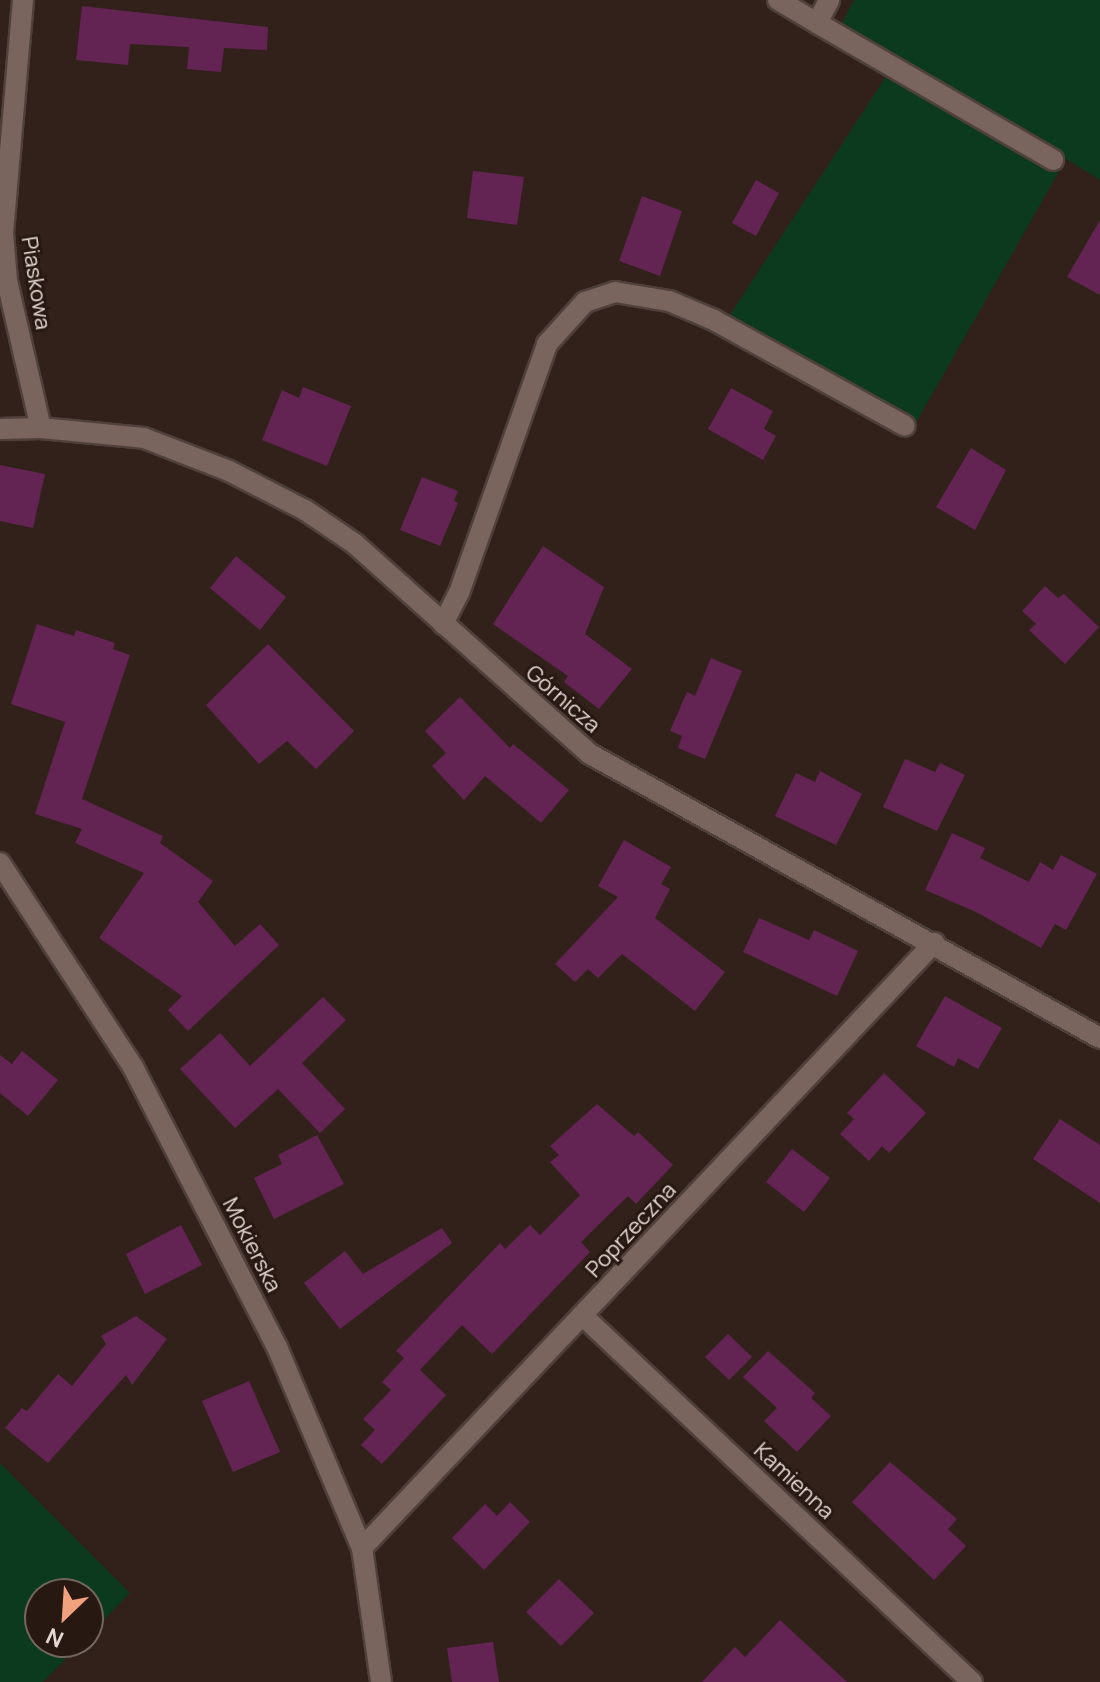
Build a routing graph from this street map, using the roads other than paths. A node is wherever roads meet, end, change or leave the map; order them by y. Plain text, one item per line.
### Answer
1 (23, 0) edge
2 (778, 0) edge
3 (829, 0) edge
4 (817, 23) junction
5 (1053, 160) dead end
6 (905, 426) dead end
7 (41, 428) junction
8 (0, 429) edge
9 (443, 624) junction
10 (0, 863) edge
11 (934, 943) junction
12 (1100, 1038) edge
13 (583, 1316) junction
14 (362, 1548) junction
15 (381, 1682) edge
16 (972, 1682) edge

1 - 7 street, Piaskowa
2 - 4 street
3 - 4 street
4 - 5 street
6 - 9 street
7 - 8 street, Górnicza
7 - 9 street, Górnicza
9 - 11 street, Górnicza
10 - 14 street, Mokierska
11 - 12 street, Górnicza
11 - 13 street, Poprzeczna
13 - 14 street, Poprzeczna
13 - 16 street, Kamienna
14 - 15 street, Mokierska

